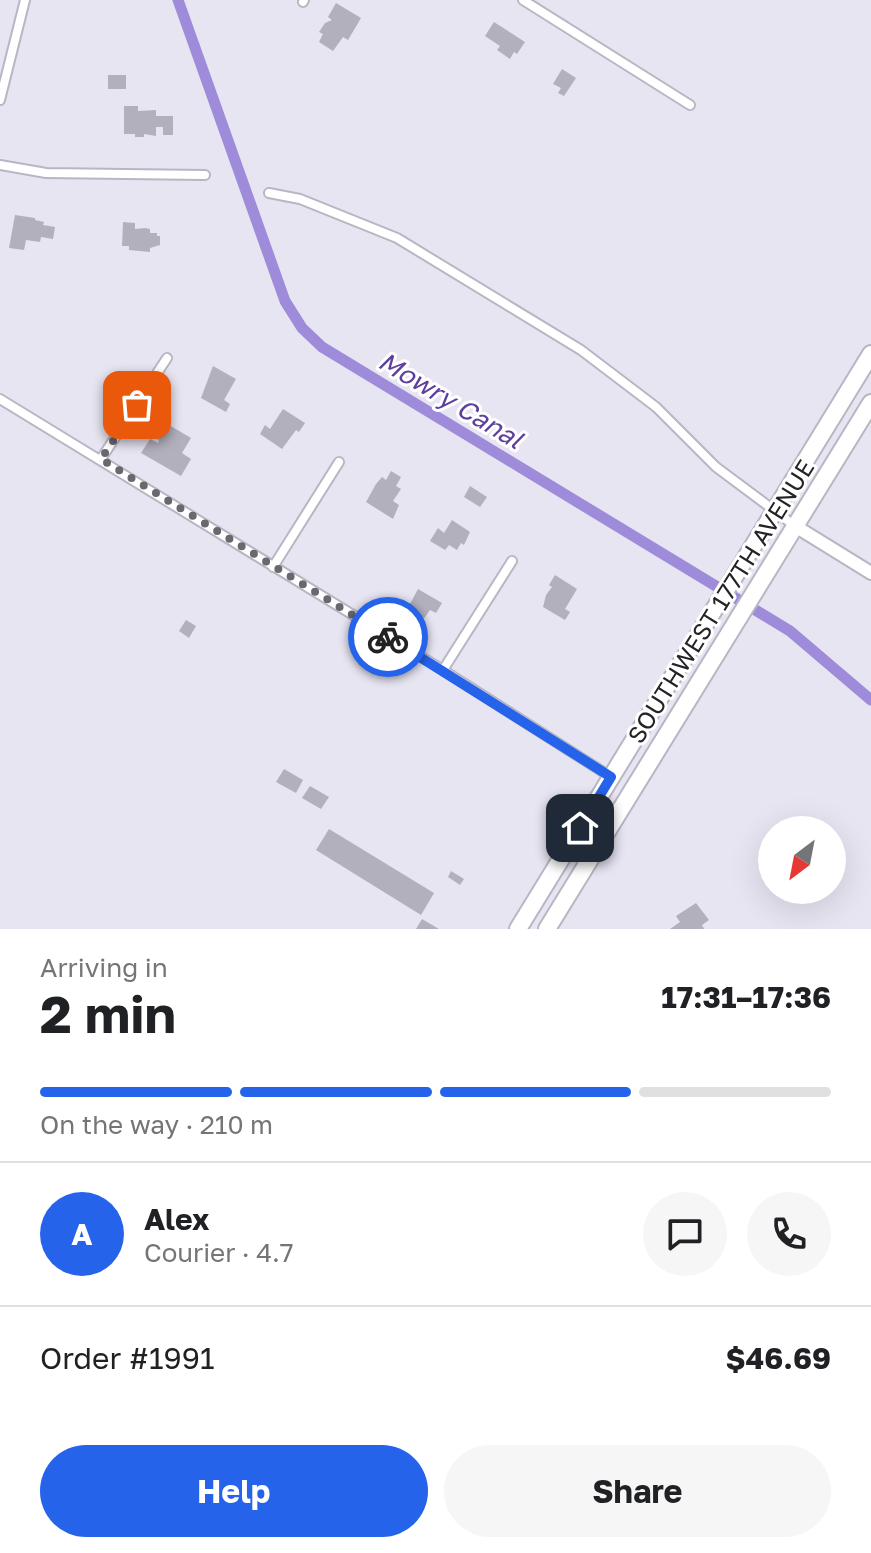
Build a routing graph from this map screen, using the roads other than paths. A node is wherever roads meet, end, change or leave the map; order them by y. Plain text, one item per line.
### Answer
1 (25, 0) edge
2 (523, 0) edge
3 (0, 100) edge
4 (690, 105) dead end
5 (0, 165) edge
6 (205, 175) dead end
7 (269, 193) dead end
8 (871, 354) edge
9 (167, 358) dead end
10 (0, 399) edge
11 (871, 403) edge
12 (101, 459) junction
13 (339, 462) dead end
14 (776, 510) junction
15 (795, 526) junction
16 (512, 561) dead end
17 (273, 567) junction
18 (871, 573) edge
19 (443, 670) junction
20 (611, 777) junction
21 (609, 828) junction
22 (518, 929) edge
23 (547, 929) edge

1 - 3 street
2 - 4 street
5 - 6 street
7 - 14 street
8 - 14 highway, SOUTHWEST 177TH AVENUE
9 - 12 street
10 - 12 street
11 - 15 highway, SOUTHWEST 177TH AVENUE
12 - 17 street
13 - 17 street
14 - 15 street
14 - 20 highway, SOUTHWEST 177TH AVENUE
15 - 18 street
15 - 21 highway, SOUTHWEST 177TH AVENUE
16 - 19 street
17 - 19 street
19 - 20 street
20 - 21 highway
20 - 22 highway, SOUTHWEST 177TH AVENUE
21 - 23 highway, SOUTHWEST 177TH AVENUE

